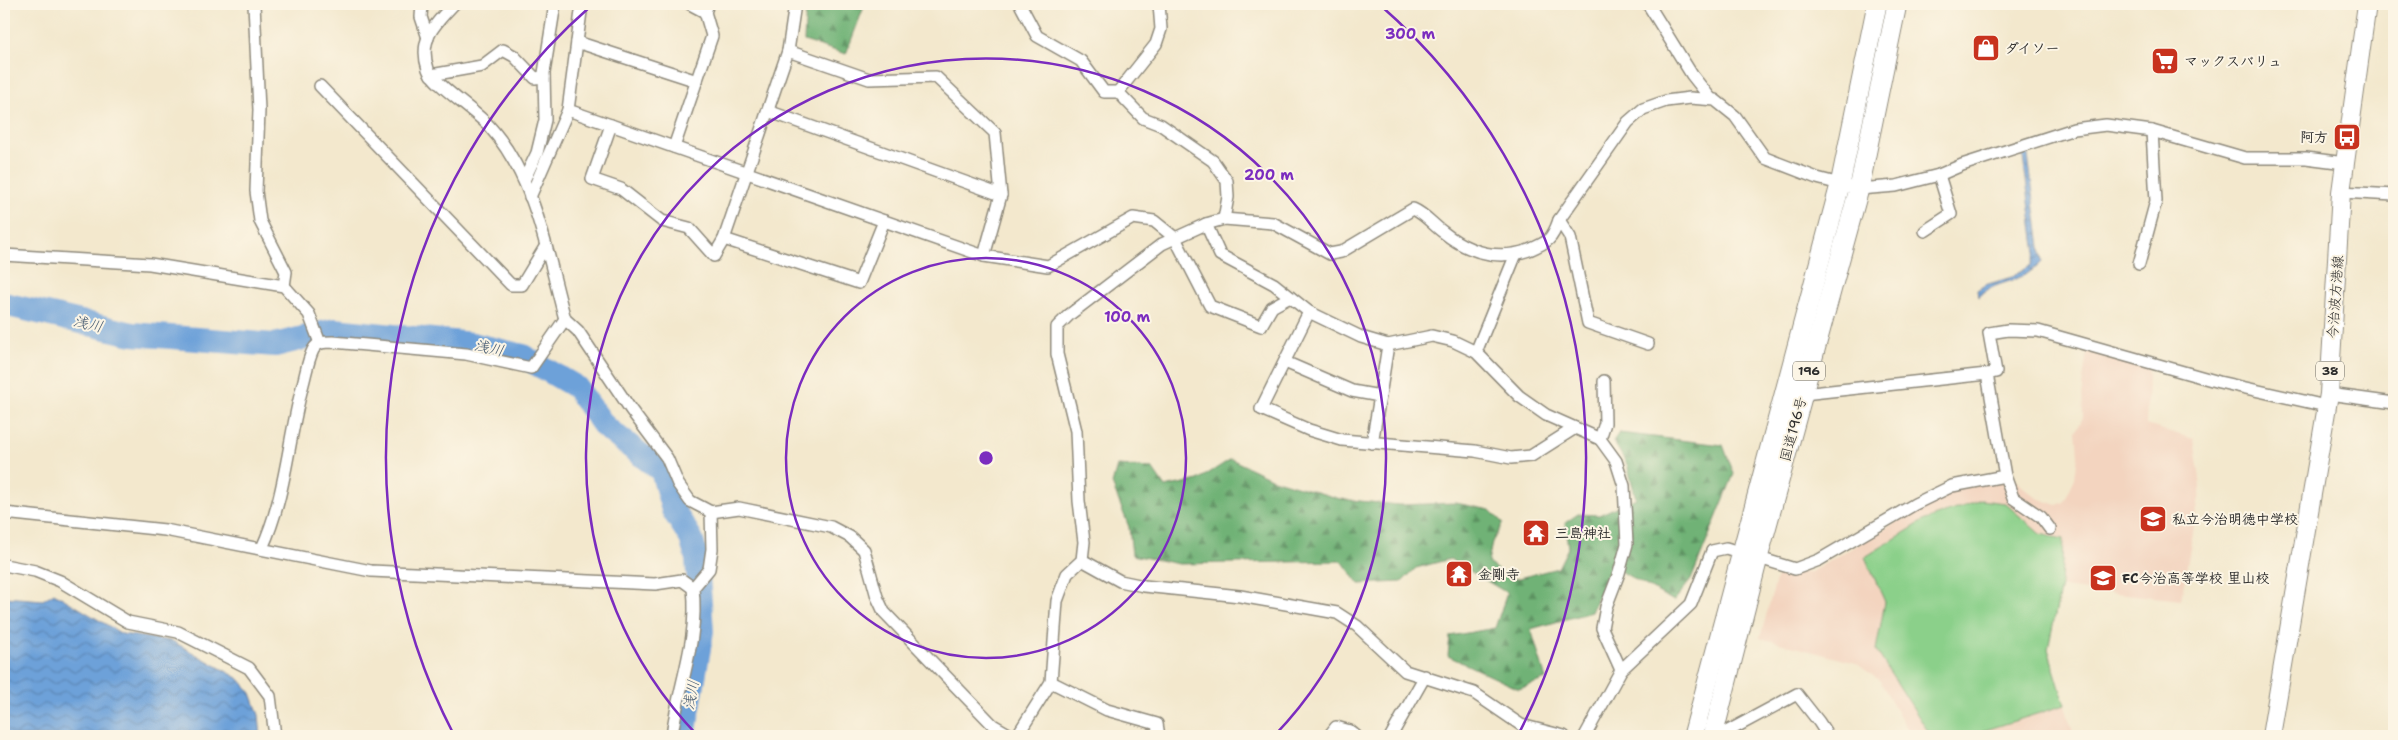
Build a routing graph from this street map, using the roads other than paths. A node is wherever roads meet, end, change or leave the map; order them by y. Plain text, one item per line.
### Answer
1 (254, 4) edge
2 (422, 4) edge
3 (454, 4) edge
4 (555, 4) edge
5 (582, 4) edge
6 (690, 4) edge
7 (795, 4) edge
8 (1020, 4) edge
9 (1159, 4) edge
10 (1648, 4) edge
11 (1877, 4) edge
12 (1897, 4) edge
13 (2367, 4) edge
14 (706, 8) edge
15 (428, 39) junction
16 (577, 42) junction
17 (788, 50) junction
18 (431, 75) junction
19 (544, 77) junction
20 (697, 81) junction
21 (320, 86) dead end
22 (1118, 92) junction
23 (1711, 99) junction
24 (568, 110) junction
25 (768, 111) junction
26 (611, 125) junction
27 (2152, 131) junction
28 (674, 147) junction
29 (2345, 163) junction
30 (747, 173) junction
31 (1939, 175) junction
32 (524, 180) junction
33 (1840, 184) junction
34 (1858, 189) junction
35 (2341, 192) junction
36 (1001, 195) junction
37 (2394, 195) edge
38 (530, 196) junction
39 (1224, 219) junction
40 (1559, 220) junction
41 (884, 221) junction
42 (1206, 224) junction
43 (1925, 231) dead end
44 (1175, 238) junction
45 (724, 239) junction
46 (545, 247) junction
47 (1516, 254) junction
48 (4, 255) edge
49 (984, 256) junction
50 (2139, 264) dead end
51 (284, 286) junction
52 (1290, 297) junction
53 (1309, 312) junction
54 (565, 319) junction
55 (320, 342) junction
56 (1648, 344) dead end
57 (1388, 346) junction
58 (1476, 352) junction
59 (1286, 362) junction
60 (1987, 374) junction
61 (1604, 381) dead end
62 (1803, 394) junction
63 (1380, 396) junction
64 (2328, 400) junction
65 (2394, 403) edge
66 (1575, 428) junction
67 (1600, 439) junction
68 (1372, 443) junction
69 (2005, 476) junction
70 (711, 512) junction
71 (4, 513) edge
72 (2050, 529) dead end
73 (262, 548) junction
74 (1750, 556) junction
75 (1082, 560) junction
76 (4, 565) edge
77 (693, 588) junction
78 (1621, 670) junction
79 (1425, 676) junction
80 (1051, 682) junction
81 (275, 736) edge
82 (672, 736) edge
83 (1012, 736) edge
84 (1017, 736) edge
85 (1159, 736) edge
86 (1329, 736) edge
87 (1356, 736) edge
88 (1391, 736) edge
89 (1564, 736) edge
90 (1585, 736) edge
91 (1694, 736) edge
92 (1713, 736) edge
93 (1719, 736) edge
94 (1828, 736) edge
95 (2271, 736) edge

1 - 51 street
2 - 15 street
3 - 15 street
4 - 19 street
5 - 16 street
6 - 14 street
7 - 17 street
8 - 22 street
9 - 22 street
10 - 23 street
11 - 33 highway, 国道196号 / 196
12 - 34 highway, 国道196号 / 196
13 - 29 main road, 今治波方港線 / 38
14 - 20 street
15 - 18 street
16 - 20 street
16 - 24 street
17 - 25 street
17 - 36 street
18 - 19 street
18 - 32 street
19 - 32 street
20 - 28 street
21 - 46 street
22 - 39 street
23 - 33 street
23 - 40 street
24 - 26 street
24 - 38 street
25 - 30 street
25 - 36 street
26 - 28 street
26 - 45 street
27 - 29 street
27 - 31 street
27 - 50 street
28 - 30 street
29 - 35 main road, 今治波方港線 / 38
30 - 41 street
30 - 45 street
31 - 34 street
31 - 43 street
32 - 38 street
33 - 34 street
33 - 74 highway, 国道196号 / 196
34 - 62 highway, 国道196号 / 196
35 - 37 street
35 - 64 main road, 今治波方港線 / 38
36 - 49 street
38 - 46 street
39 - 42 street
39 - 47 street
40 - 47 street
40 - 56 street
41 - 45 street
41 - 49 street
42 - 44 street
42 - 52 street
44 - 49 street
44 - 52 street
44 - 75 street
46 - 54 street
47 - 58 street
48 - 51 street
51 - 55 street
52 - 53 street
53 - 57 street
53 - 59 street
54 - 55 street
54 - 70 street
55 - 73 street
57 - 58 street
57 - 63 street
58 - 66 street
59 - 63 street
59 - 68 street
60 - 62 street
60 - 64 street
60 - 69 street
61 - 67 street
62 - 74 highway, 国道196号 / 196
63 - 68 street
64 - 65 street
64 - 95 main road, 今治波方港線 / 38
66 - 67 street
66 - 68 street
67 - 78 street
69 - 72 street
69 - 74 street
70 - 77 street
70 - 83 street
71 - 73 street
73 - 77 street
74 - 78 street
74 - 91 highway, 国道196号 / 196
74 - 92 highway, 国道196号 / 196
75 - 79 street
75 - 80 street
76 - 81 street
77 - 82 street
78 - 90 street
79 - 88 street
79 - 89 street
80 - 84 street
80 - 85 street
86 - 87 street
93 - 94 street

